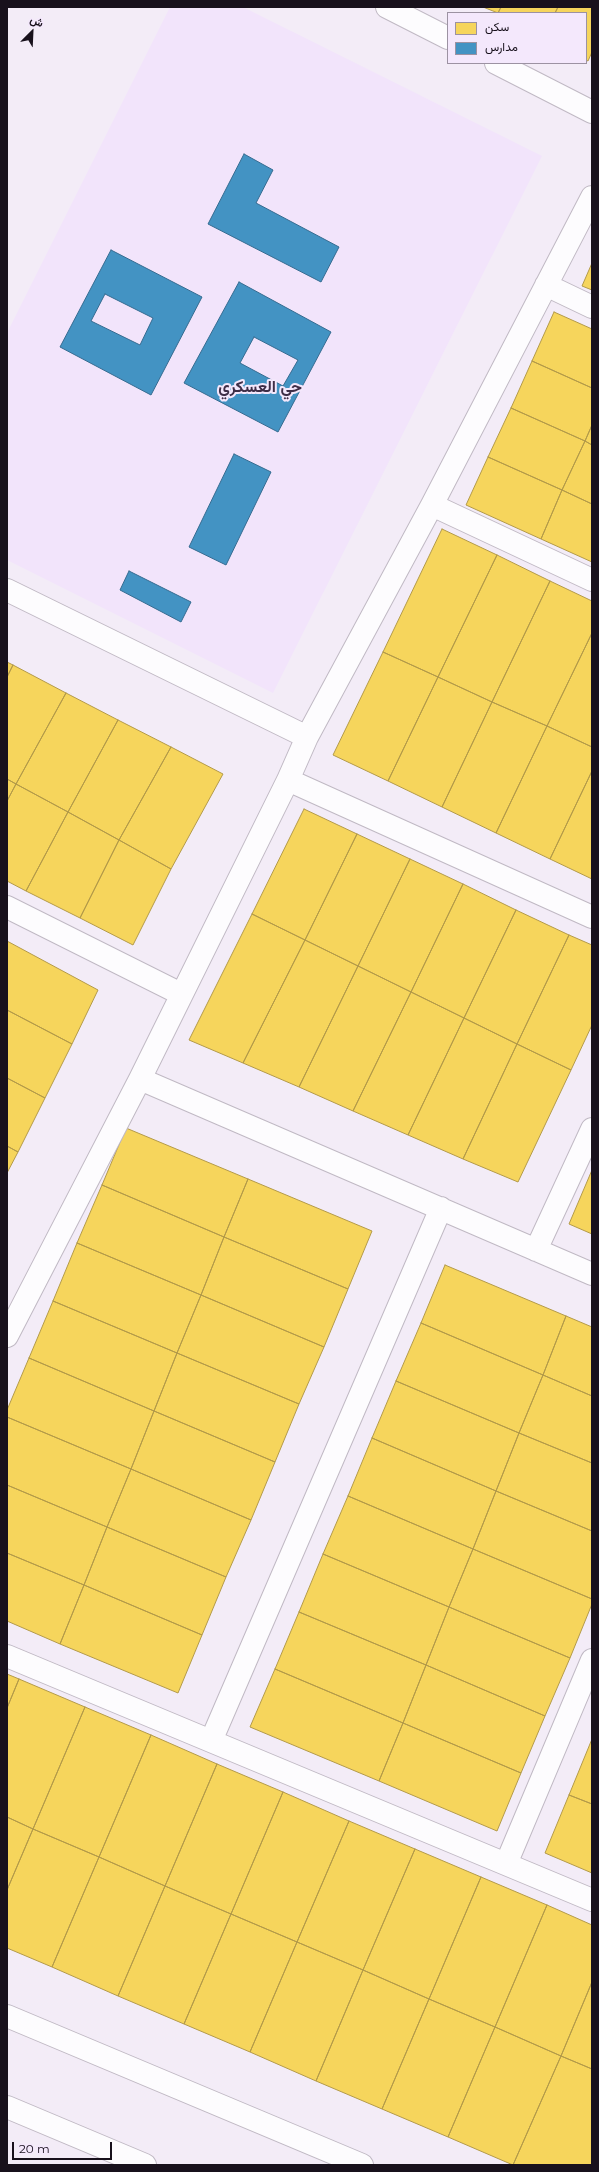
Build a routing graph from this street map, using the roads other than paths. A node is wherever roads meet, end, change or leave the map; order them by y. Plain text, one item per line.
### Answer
1 (387, 7) edge
2 (447, 37) edge
3 (498, 64) edge
4 (592, 112) edge
5 (592, 197) edge
6 (546, 286) junction
7 (592, 307) edge
8 (432, 505) junction
9 (592, 580) edge
10 (7, 590) edge
11 (307, 737) junction
12 (288, 780) junction
13 (7, 907) edge
14 (592, 917) edge
15 (181, 994) junction
16 (140, 1079) junction
17 (592, 1129) edge
18 (441, 1208) junction
19 (536, 1250) junction
20 (592, 1274) edge
21 (7, 1336) edge
22 (7, 1656) edge
23 (592, 1660) edge
24 (211, 1741) junction
25 (506, 1864) junction
26 (592, 1900) edge
27 (7, 2016) edge
28 (7, 2107) edge
29 (145, 2165) edge
30 (362, 2165) edge

1 - 2 street
3 - 4 street
5 - 6 street
6 - 7 street
6 - 8 street
8 - 9 street
8 - 11 street
10 - 11 street
11 - 12 street
12 - 14 street
12 - 15 street
13 - 15 street
15 - 16 street
16 - 18 street
16 - 21 street
17 - 19 street
18 - 19 street
18 - 24 street
19 - 20 street
22 - 24 street
23 - 25 street
24 - 25 street
25 - 26 street
27 - 30 street
28 - 29 street

